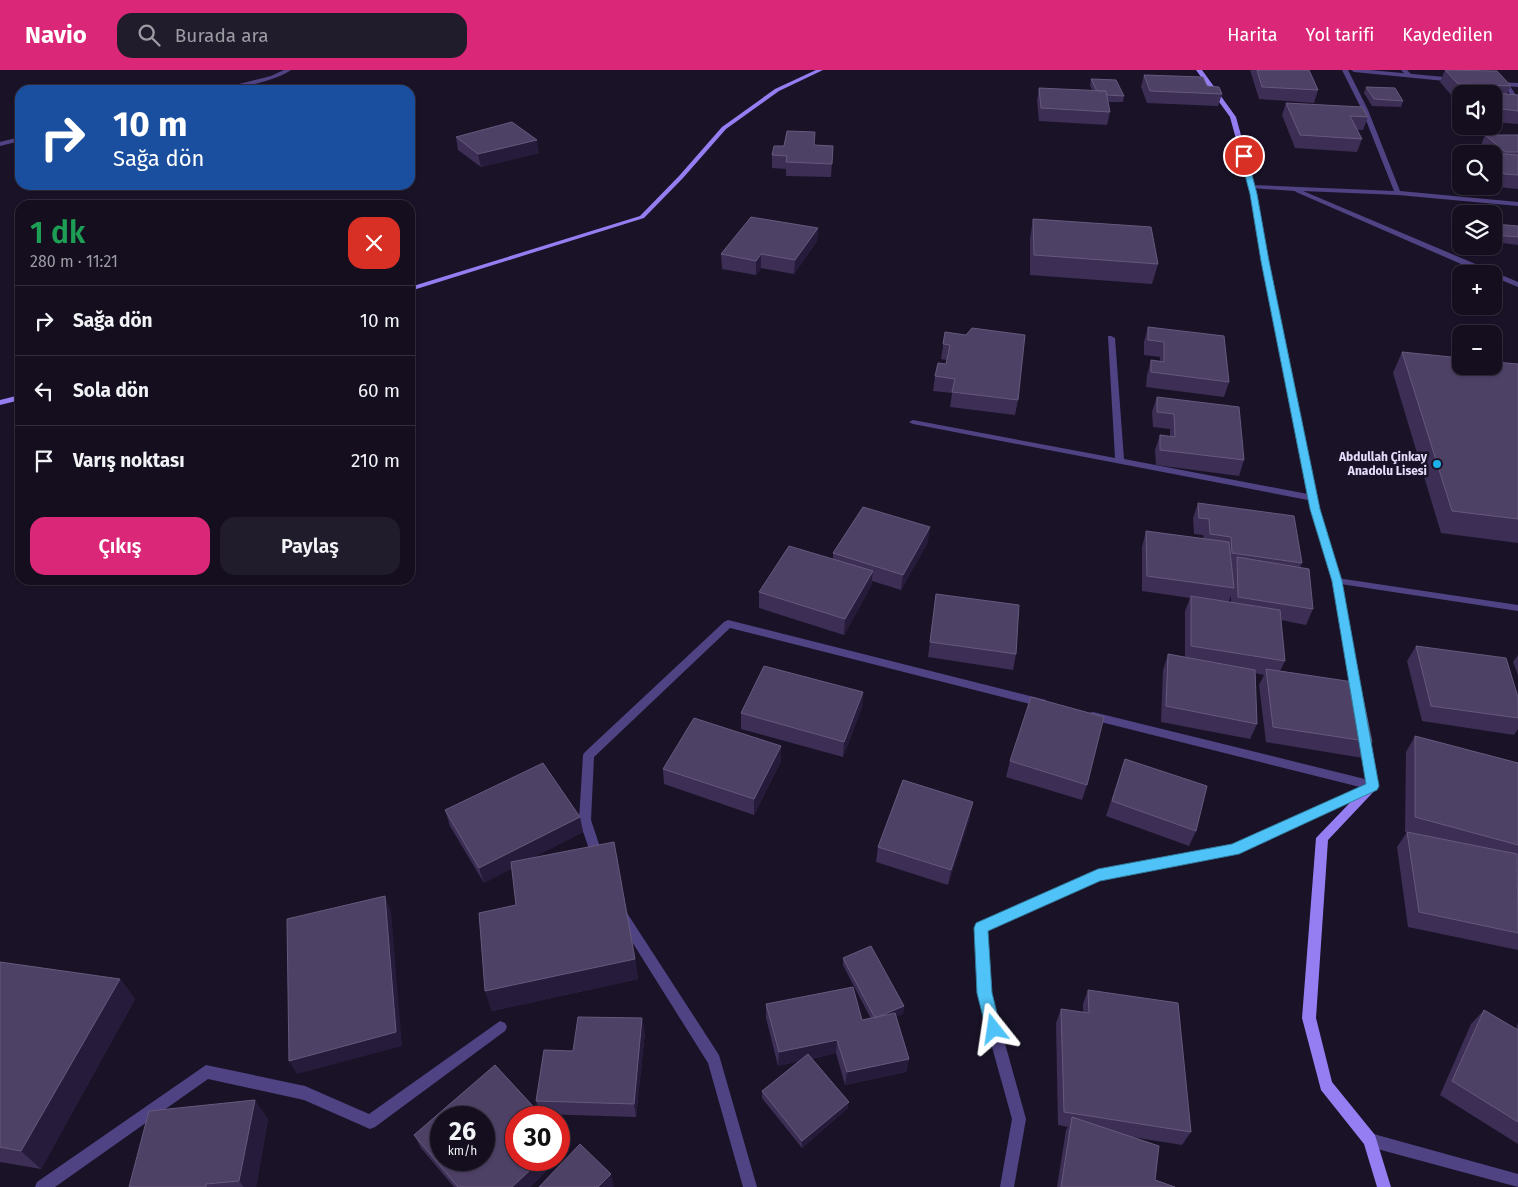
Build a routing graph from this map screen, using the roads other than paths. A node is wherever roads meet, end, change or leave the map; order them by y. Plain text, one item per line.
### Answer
1 (288, 70) edge
2 (820, 70) edge
3 (1199, 70) edge
4 (1345, 70) edge
5 (1354, 70) edge
6 (1404, 70) edge
7 (1409, 75) junction
8 (1457, 80) edge
9 (1487, 83) edge
10 (1506, 84) junction
11 (238, 85) edge
12 (1518, 85) edge
13 (1518, 104) edge
14 (15, 140) edge
15 (0, 144) edge
16 (1252, 187) junction
17 (1292, 189) junction
18 (1398, 193) junction
19 (1518, 204) edge
20 (1472, 265) edge
21 (1502, 278) edge
22 (1518, 285) edge
23 (415, 287) edge
24 (1111, 338) dead end
25 (15, 398) edge
26 (0, 402) edge
27 (913, 422) dead end
28 (1120, 462) junction
29 (1313, 498) junction
30 (1337, 581) junction
31 (1518, 608) edge
32 (1055, 707) edge
33 (1359, 708) edge
34 (1084, 714) edge
35 (1363, 728) edge
36 (1373, 786) junction
37 (602, 873) edge
38 (616, 908) edge
39 (500, 1027) dead end
40 (1370, 1140) junction
41 (1518, 1181) edge
42 (42, 1187) edge
43 (750, 1187) edge
44 (1007, 1187) edge
45 (1384, 1187) edge

1 - 11 street
2 - 23 street
3 - 16 street
4 - 18 street
5 - 7 street
6 - 7 street
7 - 8 street
9 - 10 street
10 - 12 street
10 - 13 street
14 - 15 street
16 - 17 street
16 - 29 street
17 - 18 street
17 - 20 street
18 - 19 street
21 - 22 street
24 - 28 street
25 - 26 street
27 - 28 street
28 - 29 street
29 - 30 street
30 - 31 street
30 - 33 street
32 - 37 street
34 - 36 street
35 - 36 street
36 - 40 street
36 - 44 street
38 - 43 street
39 - 42 street
40 - 41 street
40 - 45 street

